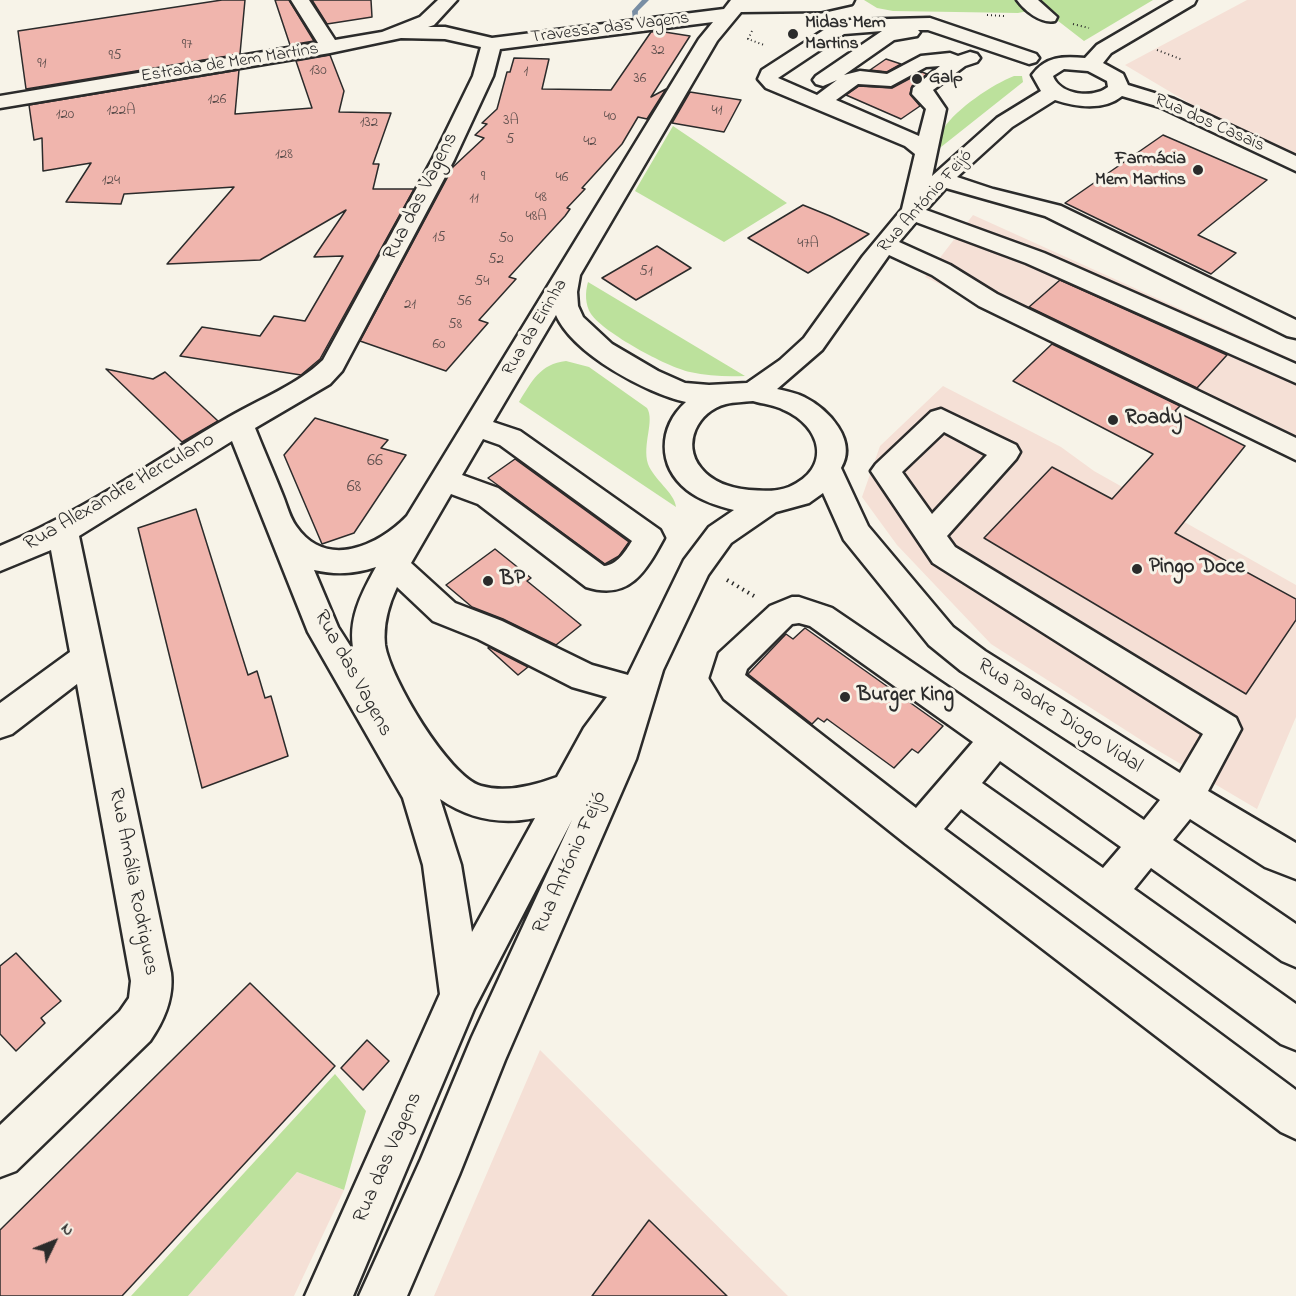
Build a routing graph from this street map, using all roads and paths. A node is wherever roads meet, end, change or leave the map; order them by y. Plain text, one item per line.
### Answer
1 (300, 0) edge
2 (448, 0) edge
3 (845, 0) edge
4 (1026, 0) edge
5 (1187, 0) edge
6 (735, 7) edge
7 (1048, 17) dead end
8 (676, 21) junction
9 (402, 33) junction
10 (709, 39) junction
11 (492, 44) junction
12 (330, 47) junction
13 (1006, 57) junction
14 (970, 58) junction
15 (1029, 58) junction
16 (1090, 65) junction
17 (1053, 66) junction
18 (1119, 89) junction
19 (1055, 92) junction
20 (1175, 97) junction
21 (0, 102) edge
22 (826, 106) junction
23 (1220, 109) dead end
24 (1192, 115) junction
25 (1191, 138) dead end
26 (1222, 152) dead end
27 (927, 155) junction
28 (1296, 164) edge
29 (943, 180) junction
30 (1296, 184) edge
31 (913, 213) junction
32 (886, 245) junction
33 (572, 268) junction
34 (1296, 330) edge
35 (820, 336) junction
36 (610, 354) junction
37 (513, 365) junction
38 (1296, 374) edge
39 (655, 381) junction
40 (742, 393) junction
41 (815, 415) junction
42 (239, 424) junction
43 (681, 426) junction
44 (477, 427) junction
45 (1296, 450) edge
46 (828, 470) junction
47 (690, 476) junction
48 (445, 480) junction
49 (778, 501) junction
50 (418, 524) junction
51 (63, 531) junction
52 (283, 532) junction
53 (855, 532) junction
54 (930, 535) dead end
55 (0, 559) edge
56 (393, 566) junction
57 (695, 569) junction
58 (88, 657) junction
59 (639, 680) junction
60 (0, 723) edge
61 (997, 739) junction
62 (958, 786) junction
63 (568, 789) junction
64 (1185, 797) junction
65 (919, 832) junction
66 (1148, 844) junction
67 (1296, 861) edge
68 (1107, 893) junction
69 (1296, 946) edge
70 (460, 995) junction
71 (1296, 1029) edge
72 (1296, 1118) edge
73 (0, 1155) edge
74 (329, 1296) edge
75 (383, 1296) edge

1 - 12 street
2 - 9 street, Estrada de Mem Martins
2 - 11 street
3 - 6 street, Travessa das Vagens
4 - 7 street
5 - 16 street
6 - 8 street, Travessa das Vagens
6 - 10 street, Rua da Eirinha
8 - 10 street
8 - 11 street, Travessa das Vagens
9 - 11 street
9 - 12 street, Estrada de Mem Martins
10 - 33 street, Rua da Eirinha
11 - 42 street, Rua das Vagens
12 - 21 street, Estrada de Mem Martins
13 - 14 street
13 - 15 street
13 - 22 street
14 - 22 street
14 - 27 street
15 - 17 street
15 - 22 street
16 - 17 street
16 - 18 street
17 - 19 street
18 - 19 street
18 - 20 street, Rua dos Casais
19 - 29 street, Rua António Feijó
20 - 23 street
20 - 24 street, Rua dos Casais
22 - 27 street
24 - 25 street
24 - 28 street, Rua dos Casais
26 - 30 street
27 - 31 street
29 - 31 street, Rua António Feijó
29 - 34 street
31 - 32 street, Rua António Feijó
31 - 38 street
32 - 35 street, Rua António Feijó
32 - 45 street
33 - 36 street
33 - 37 street, Rua da Eirinha
35 - 40 street, Rua António Feijó
35 - 41 street, Rua António Feijó
36 - 37 street
36 - 39 street
37 - 44 street, Rua da Eirinha
39 - 40 street
39 - 43 street
40 - 41 street
40 - 43 street
41 - 46 street
42 - 51 street, Rua Alexandre Herculano
42 - 52 street, Rua das Vagens
43 - 47 street
44 - 48 street, Rua da Eirinha
44 - 48 street
46 - 49 street
46 - 53 street, Rua Padre Diogo Vidal
47 - 49 street
47 - 57 street, Rua António Feijó
48 - 50 street, Rua da Eirinha
49 - 53 street, Rua Padre Diogo Vidal
49 - 57 street, Rua António Feijó
50 - 52 street, Rua da Eirinha
50 - 56 street, Rua das Vagens
51 - 55 street, Rua Alexandre Herculano
51 - 58 street, Rua Amália Rodrigues
52 - 70 street, Rua das Vagens
53 - 64 street, Rua Padre Diogo Vidal
54 - 64 street
56 - 59 street
56 - 63 street, Rua das Vagens
57 - 59 street, Rua António Feijó
58 - 60 street
58 - 73 street, Rua Amália Rodrigues
59 - 63 street, Rua António Feijó
59 - 75 street, Rua António Feijó
61 - 62 street
61 - 65 street
61 - 66 street
62 - 65 street
62 - 68 street
63 - 70 street, Rua António Feijó
64 - 66 street
64 - 67 street, Rua Padre Diogo Vidal
65 - 72 street
66 - 68 street
66 - 69 street
68 - 71 street
70 - 74 street, Rua das Vagens

